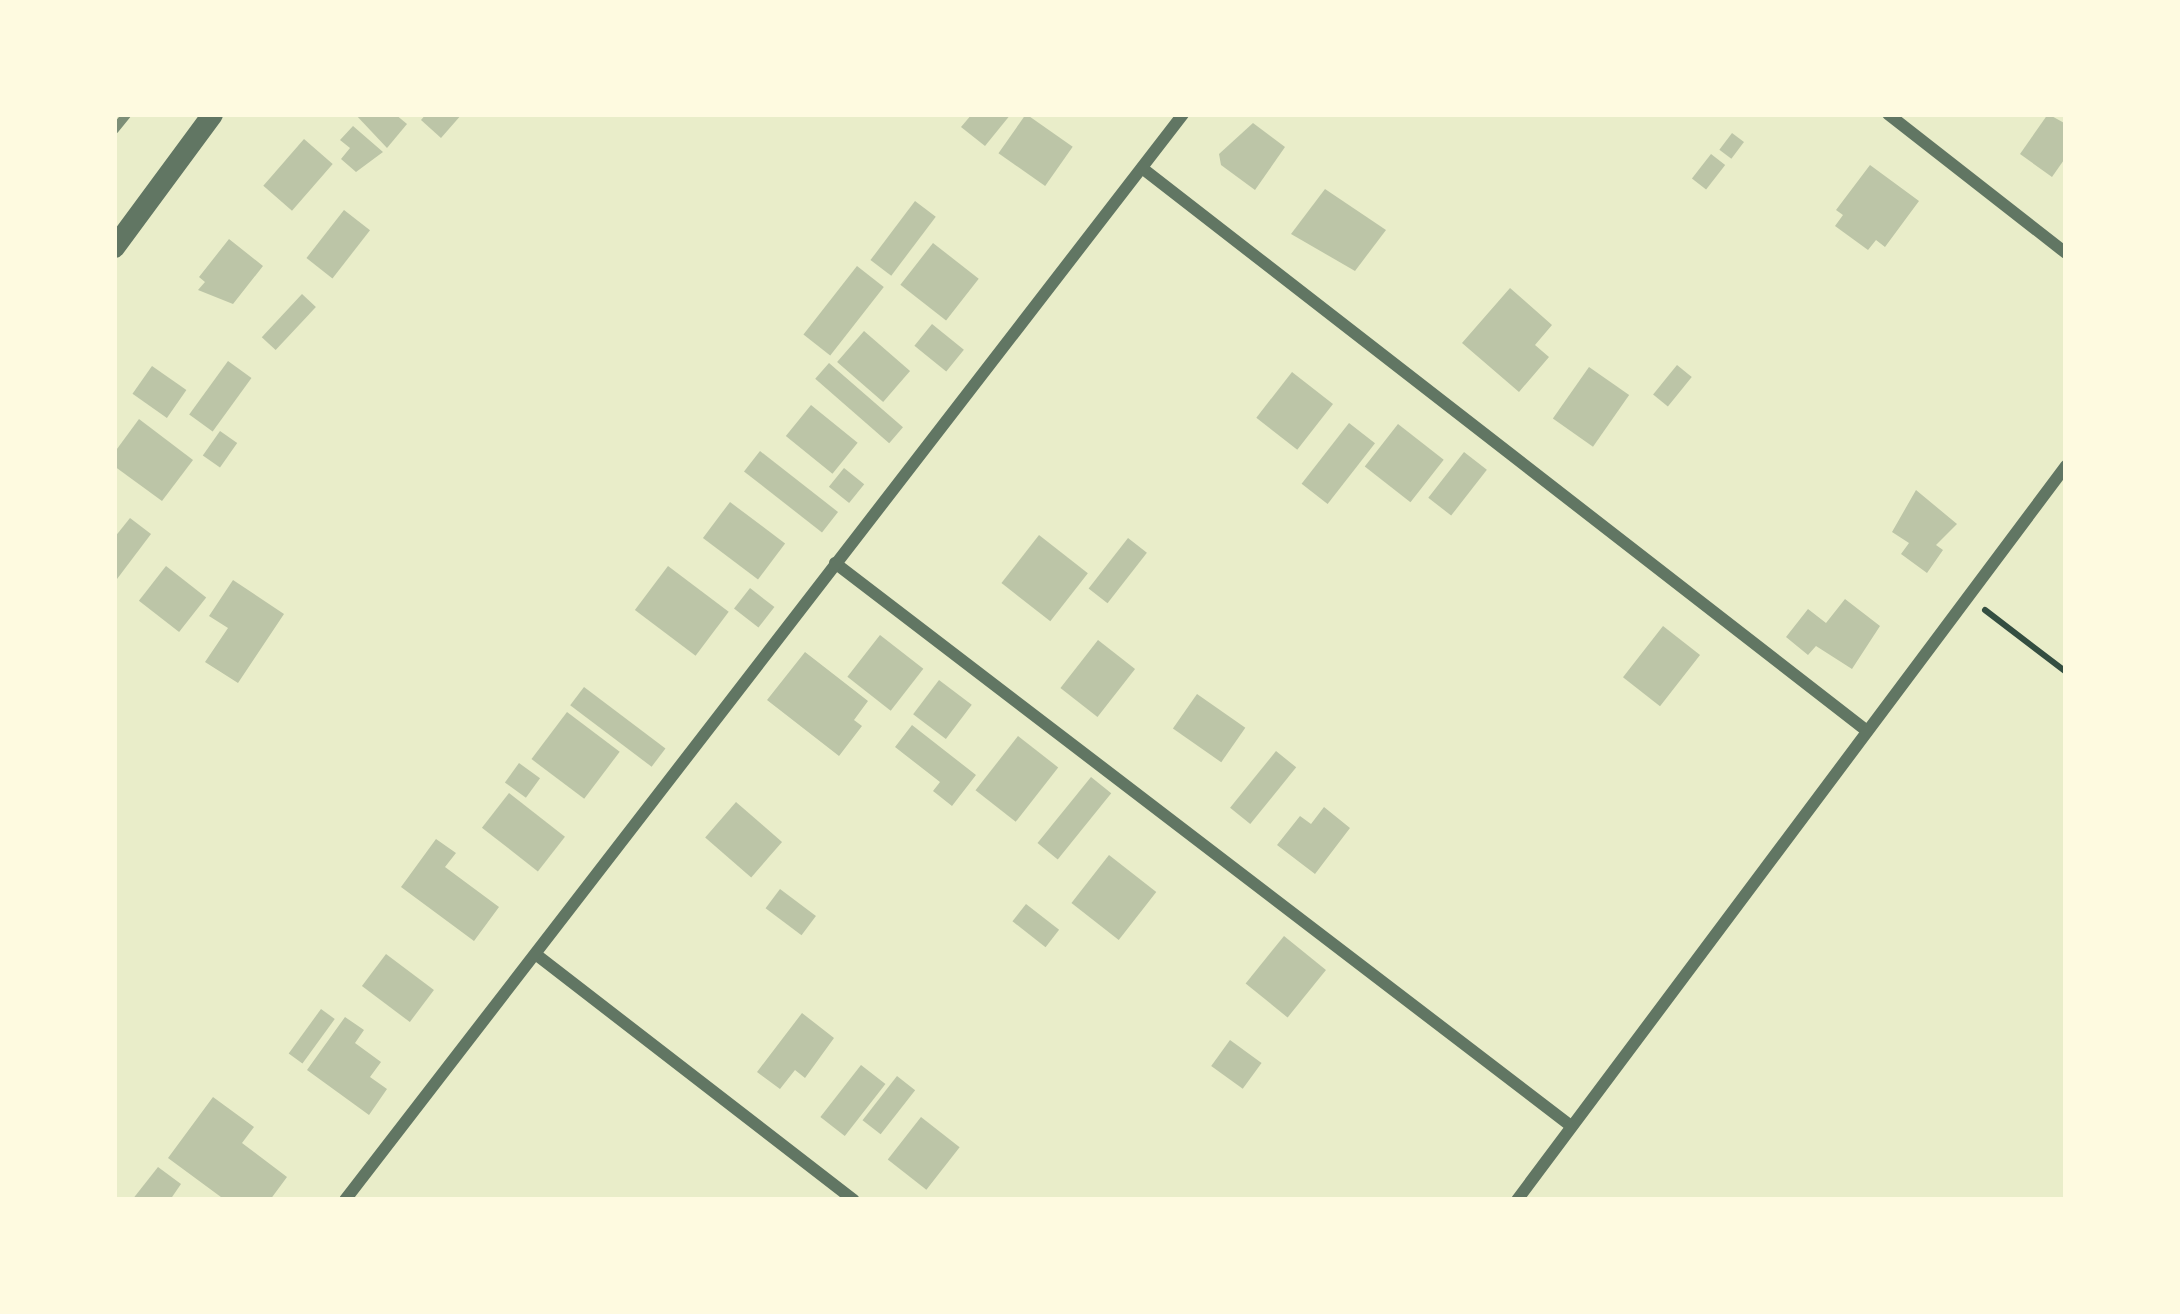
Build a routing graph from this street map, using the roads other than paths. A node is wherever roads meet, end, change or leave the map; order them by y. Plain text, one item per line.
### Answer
1 (212, 114) edge
2 (1183, 114) edge
3 (1888, 114) edge
4 (1142, 168) junction
5 (114, 247) edge
6 (2066, 253) edge
7 (2066, 466) edge
8 (835, 563) junction
9 (1867, 731) junction
10 (538, 956) junction
11 (1571, 1126) junction
12 (345, 1200) edge
13 (854, 1200) edge
14 (1517, 1200) edge

1 - 5 street
2 - 4 street
3 - 6 street
4 - 8 street
4 - 9 street
7 - 9 street
8 - 10 street
8 - 11 street
9 - 11 street
10 - 12 street
10 - 13 street
11 - 14 street

